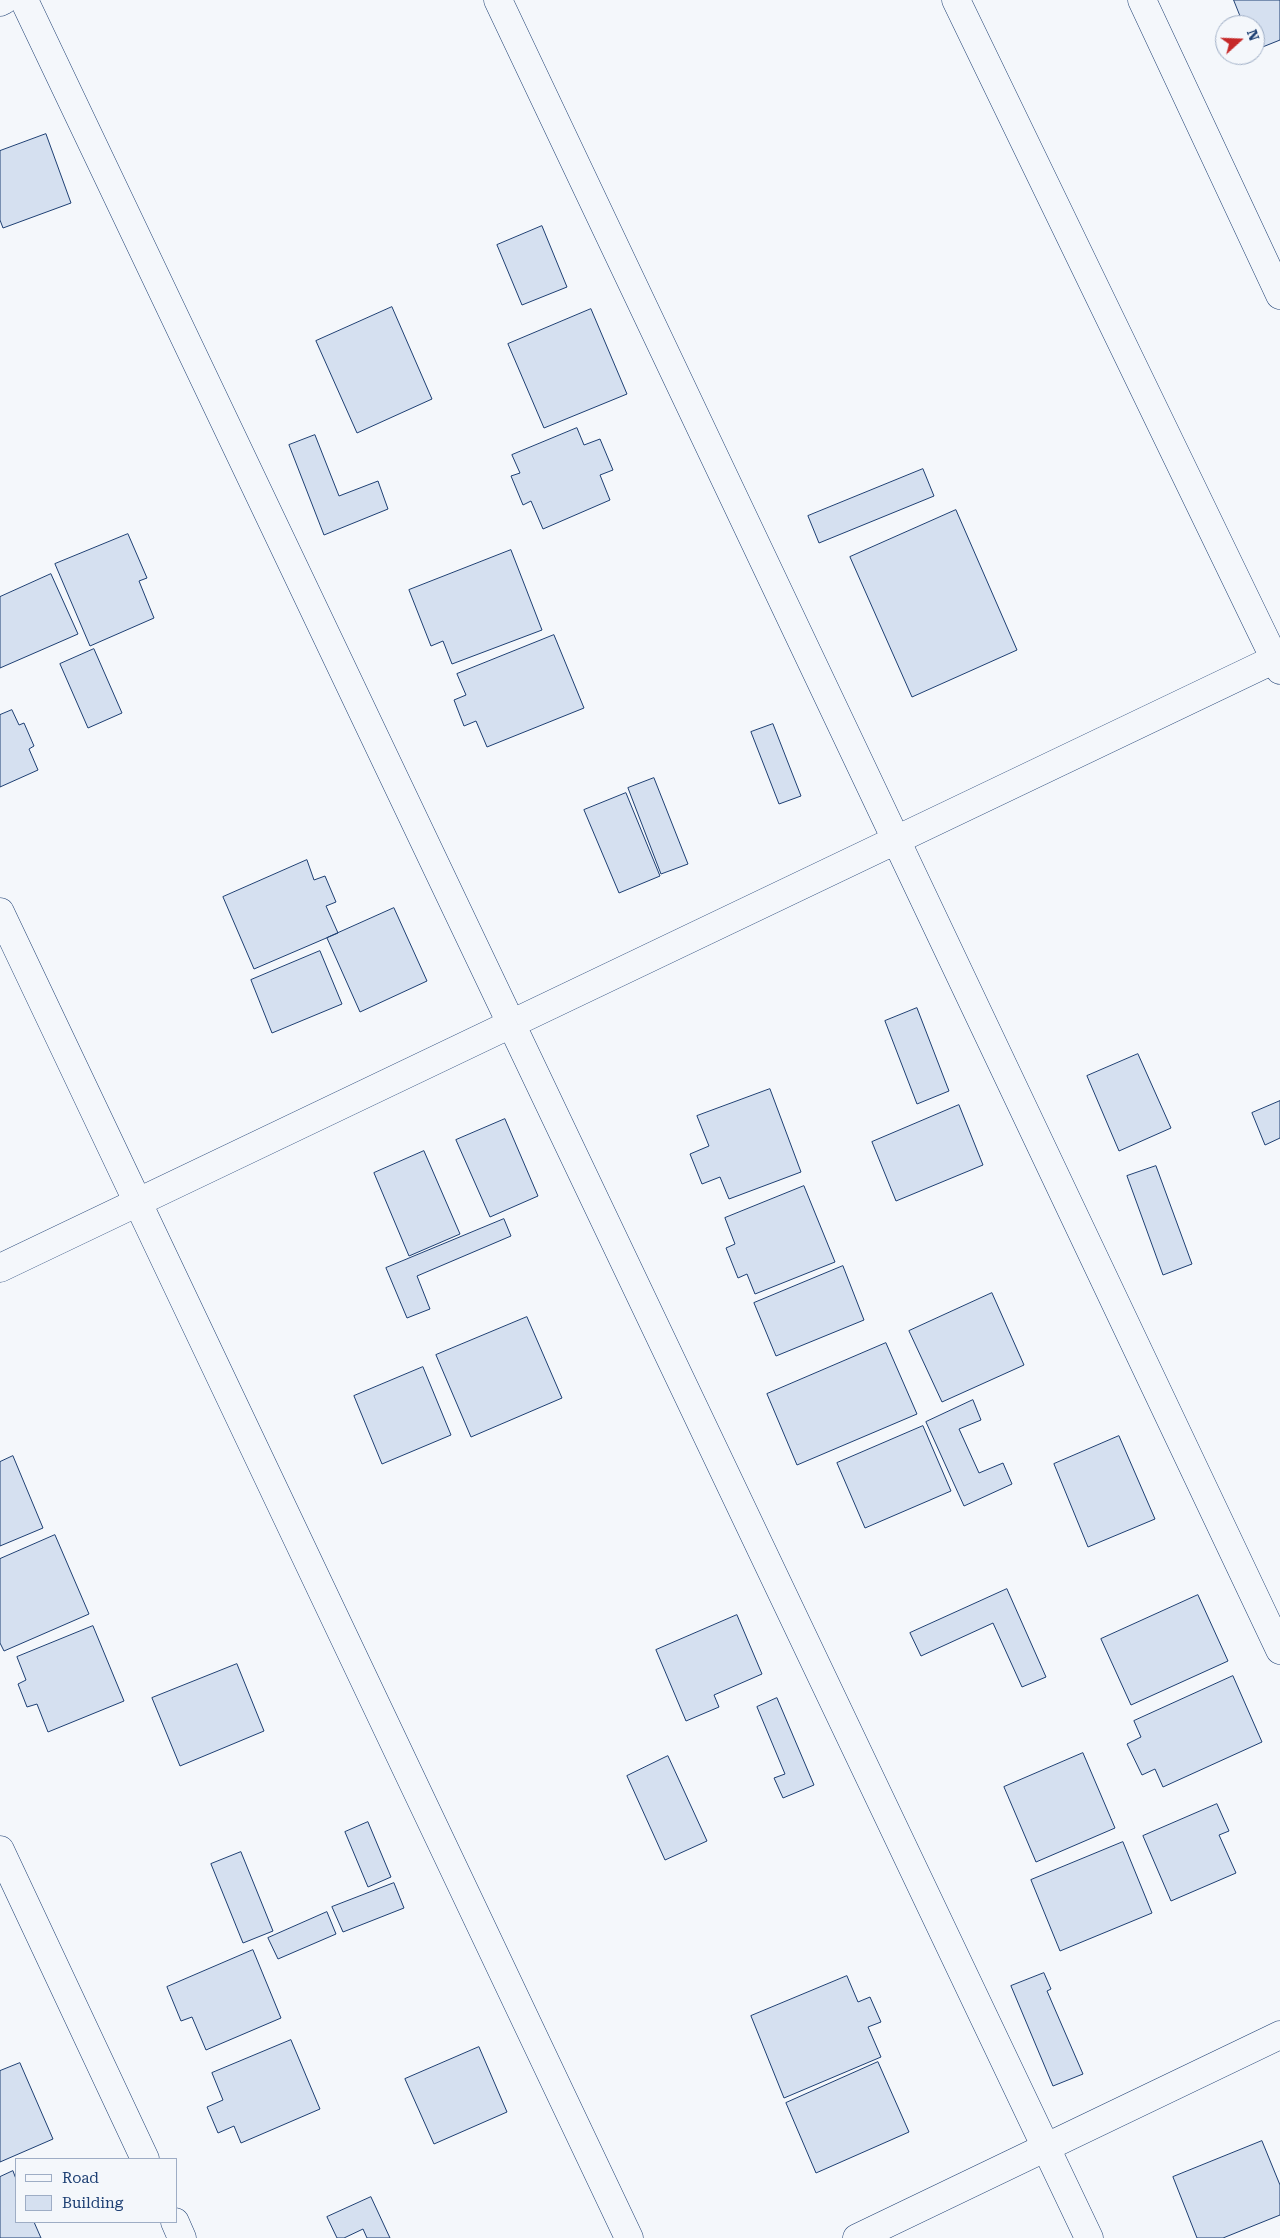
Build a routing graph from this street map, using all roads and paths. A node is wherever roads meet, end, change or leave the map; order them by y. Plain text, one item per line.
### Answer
1 (4, 0) edge
2 (24, 0) edge
3 (498, 0) edge
4 (956, 0) edge
5 (1142, 0) edge
6 (0, 2) edge
7 (1280, 295) edge
8 (1277, 664) edge
9 (895, 839) junction
10 (0, 912) edge
11 (511, 1023) junction
12 (138, 1202) junction
13 (0, 1268) edge
14 (1280, 1650) edge
15 (0, 1850) edge
16 (1280, 2035) edge
17 (1046, 2147) junction
18 (145, 2158) edge
19 (175, 2223) edge
20 (182, 2238) edge
21 (629, 2238) edge
22 (857, 2238) edge
23 (1089, 2238) edge

1 - 6 street
2 - 11 street
3 - 9 street
4 - 8 street
5 - 7 street
8 - 9 street
9 - 11 street
9 - 14 street
10 - 12 street
11 - 12 street
11 - 17 street
12 - 13 street
12 - 21 street
15 - 18 street
16 - 17 street
17 - 22 street
17 - 23 street
19 - 20 street

